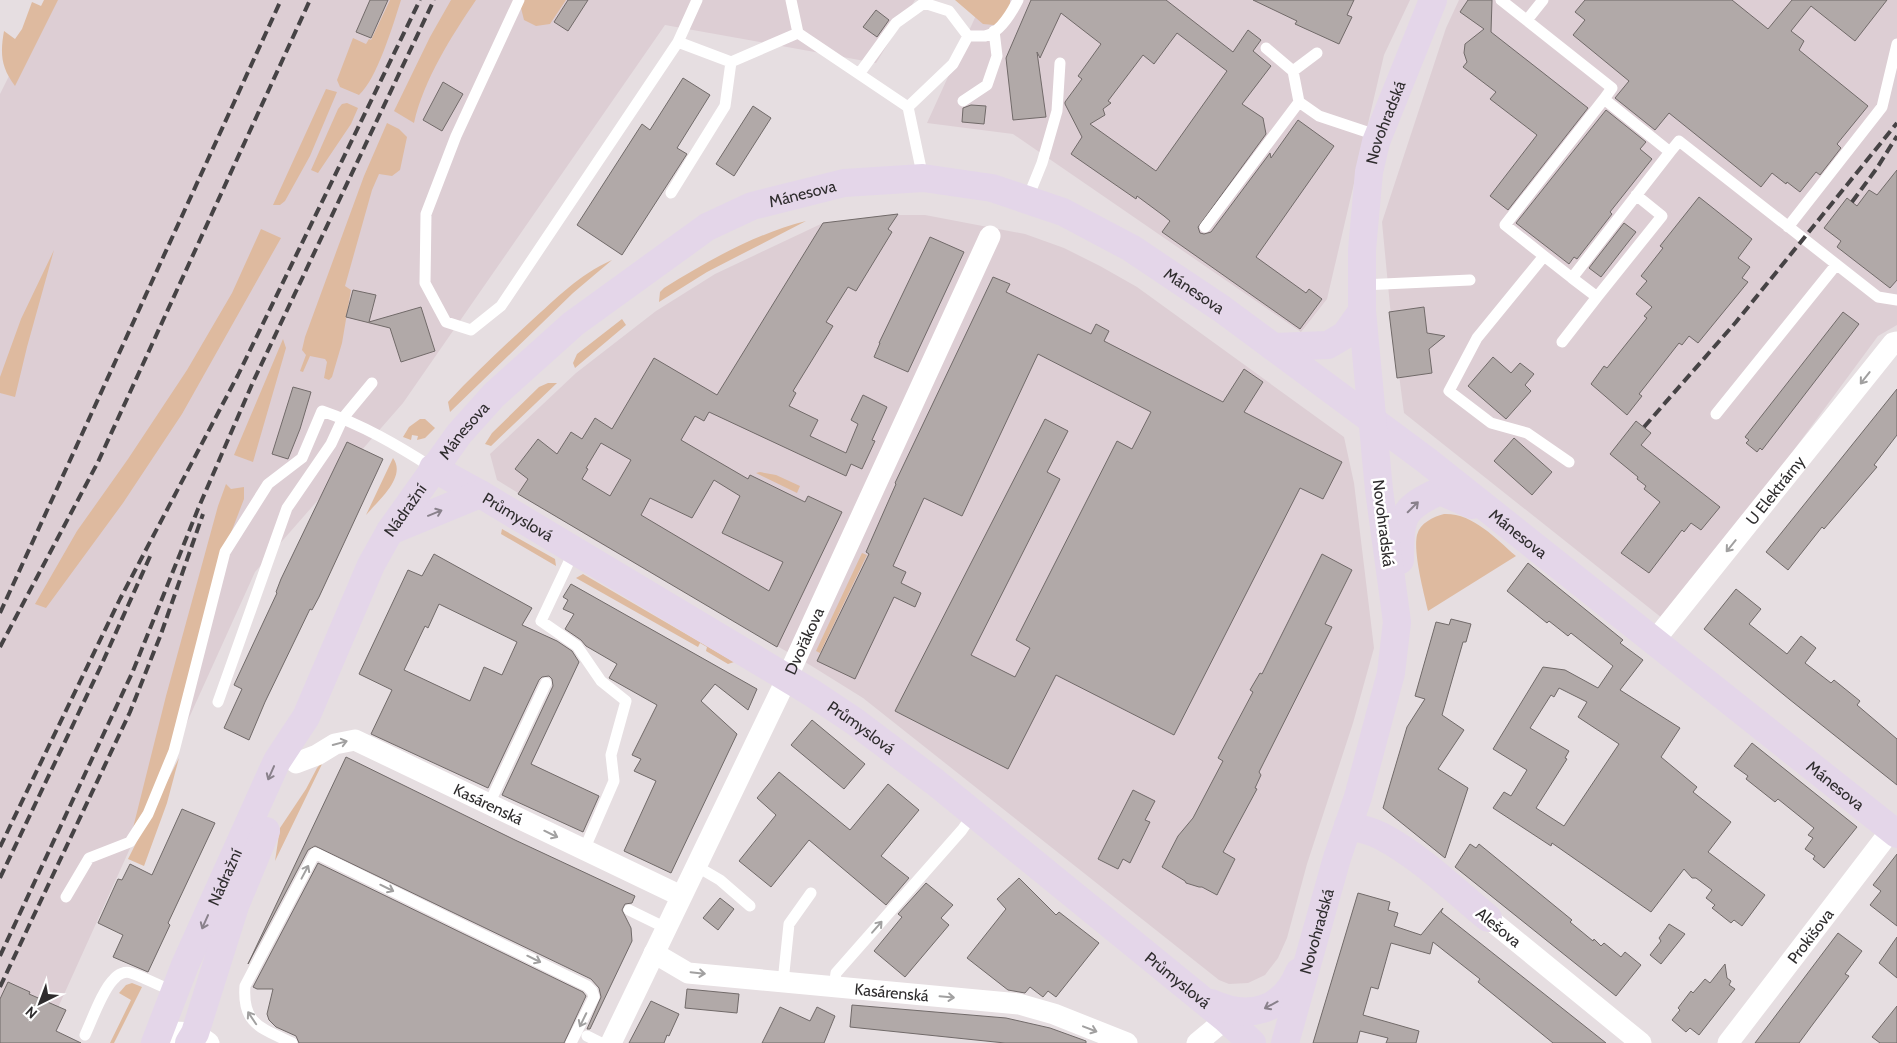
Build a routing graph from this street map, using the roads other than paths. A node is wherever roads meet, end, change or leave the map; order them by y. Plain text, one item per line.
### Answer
1 (519, 0) edge
2 (697, 0) edge
3 (791, 0) edge
4 (1018, 0) edge
5 (1433, 0) edge
6 (1501, 0) edge
7 (1542, 0) edge
8 (937, 3) edge
9 (1526, 20) junction
10 (994, 31) junction
11 (798, 33) junction
12 (968, 36) junction
13 (678, 42) junction
14 (1897, 44) edge
15 (1266, 48) dead end
16 (1317, 53) dead end
17 (730, 62) junction
18 (1060, 62) dead end
19 (1293, 71) junction
20 (859, 74) junction
21 (1604, 99) junction
22 (962, 101) dead end
23 (1299, 102) junction
24 (908, 107) junction
25 (1379, 136) junction
26 (1670, 152) junction
27 (923, 178) junction
28 (671, 192) dead end
29 (1636, 195) junction
30 (1027, 200) junction
31 (1206, 227) dead end
32 (1788, 227) junction
33 (990, 236) dead end
34 (1544, 256) junction
35 (1836, 265) junction
36 (1572, 278) junction
37 (1470, 280) dead end
38 (1597, 297) junction
39 (1362, 298) junction
40 (1897, 300) edge
41 (1562, 342) dead end
42 (1897, 342) edge
43 (1274, 347) junction
44 (372, 383) dead end
45 (1716, 414) dead end
46 (343, 418) junction
47 (1373, 419) junction
48 (1569, 462) dead end
49 (433, 468) junction
50 (480, 494) junction
51 (1499, 517) junction
52 (390, 531) junction
53 (574, 551) junction
54 (1397, 622) junction
55 (1655, 640) junction
56 (787, 678) junction
57 (546, 683) dead end
58 (218, 702) dead end
59 (306, 717) junction
60 (296, 763) junction
61 (489, 804) junction
62 (973, 814) junction
63 (1348, 826) junction
64 (1894, 832) edge
65 (584, 850) junction
66 (696, 866) junction
67 (811, 893) dead end
68 (681, 896) junction
69 (66, 897) dead end
70 (750, 906) dead end
71 (630, 910) dead end
72 (1488, 918) joint
73 (666, 928) junction
74 (1316, 937) junction
75 (654, 954) junction
76 (783, 982) junction
77 (834, 987) junction
78 (175, 991) junction
79 (1196, 995) junction
80 (1226, 1019) junction
81 (85, 1035) dead end
82 (197, 1040) edge
83 (587, 1040) edge
84 (156, 1041) edge
85 (292, 1043) edge
86 (571, 1043) edge
87 (601, 1043) edge
88 (611, 1043) edge
89 (1127, 1043) edge
90 (1197, 1043) edge
91 (1252, 1043) edge
92 (1284, 1043) edge
93 (1641, 1043) edge
94 (1728, 1043) edge

1 - 13 lane
2 - 13 lane
3 - 11 lane
4 - 10 lane
5 - 25 main road, Novohradská
6 - 9 lane
7 - 9 lane
8 - 12 lane
8 - 20 lane
9 - 21 lane
10 - 12 lane
10 - 22 lane
11 - 17 lane
11 - 20 lane
12 - 24 lane
13 - 17 lane
14 - 32 lane
15 - 19 lane
16 - 19 lane
17 - 28 lane
18 - 30 lane
19 - 23 lane
20 - 24 lane
21 - 26 lane
21 - 34 lane
23 - 25 lane
23 - 31 lane
24 - 27 lane
25 - 39 main road, Novohradská
26 - 29 lane
26 - 32 lane
27 - 30 main road, Mánesova
27 - 49 main road, Mánesova
29 - 36 lane
29 - 38 lane
30 - 43 main road, Mánesova
32 - 35 lane
33 - 56 street, Dvořákova
34 - 36 lane
34 - 48 lane
35 - 40 lane
35 - 45 lane
36 - 38 lane
37 - 39 lane
38 - 41 lane
39 - 43 main road
39 - 47 main road, Novohradská
42 -> 55 street, U Elektrárny
43 - 47 main road, Mánesova
44 - 46 lane
46 - 49 lane
46 - 58 lane
46 - 69 lane
47 - 51 main road, Mánesova
47 - 54 main road, Novohradská
49 - 50 main road, Průmyslová
49 - 52 main road, Nádražní
52 -> 50 main road
50 - 53 main road, Průmyslová
54 -> 51 main road
51 - 55 main road, Mánesova
52 - 59 main road, Nádražní
53 - 56 main road, Průmyslová
53 - 65 lane
54 - 63 main road, Novohradská
55 - 64 main road, Mánesova
56 - 62 main road, Průmyslová
56 - 66 street, Dvořákova
57 - 61 lane
59 - 60 main road, Nádražní
59 -> 78 main road, Nádražní
60 -> 61 street, Kasárenská
60 - 82 main road, Nádražní
61 -> 65 street, Kasárenská
77 -> 62 lane
62 - 79 main road, Průmyslová
63 - 72 main road, Alešova
63 - 74 main road, Novohradská
64 - 94 street, Prokišova
65 - 68 street, Kasárenská
66 - 68 street, Dvořákova
66 - 70 lane
67 - 76 lane
68 - 73 street, Dvořákova
71 - 73 lane
72 - 93 street, Alešova
73 - 75 street, Dvořákova
74 -> 79 main road
74 - 92 main road, Novohradská
75 -> 76 street, Kasárenská
75 - 88 street, Dvořákova
76 - 77 street, Kasárenská
77 -> 89 street, Kasárenská
78 - 81 lane
78 - 84 main road, Nádražní
79 - 80 main road, Průmyslová
80 - 90 street
80 - 91 main road, Průmyslová
82 - 84 street
83 - 87 lane
85 -> 86 lane

